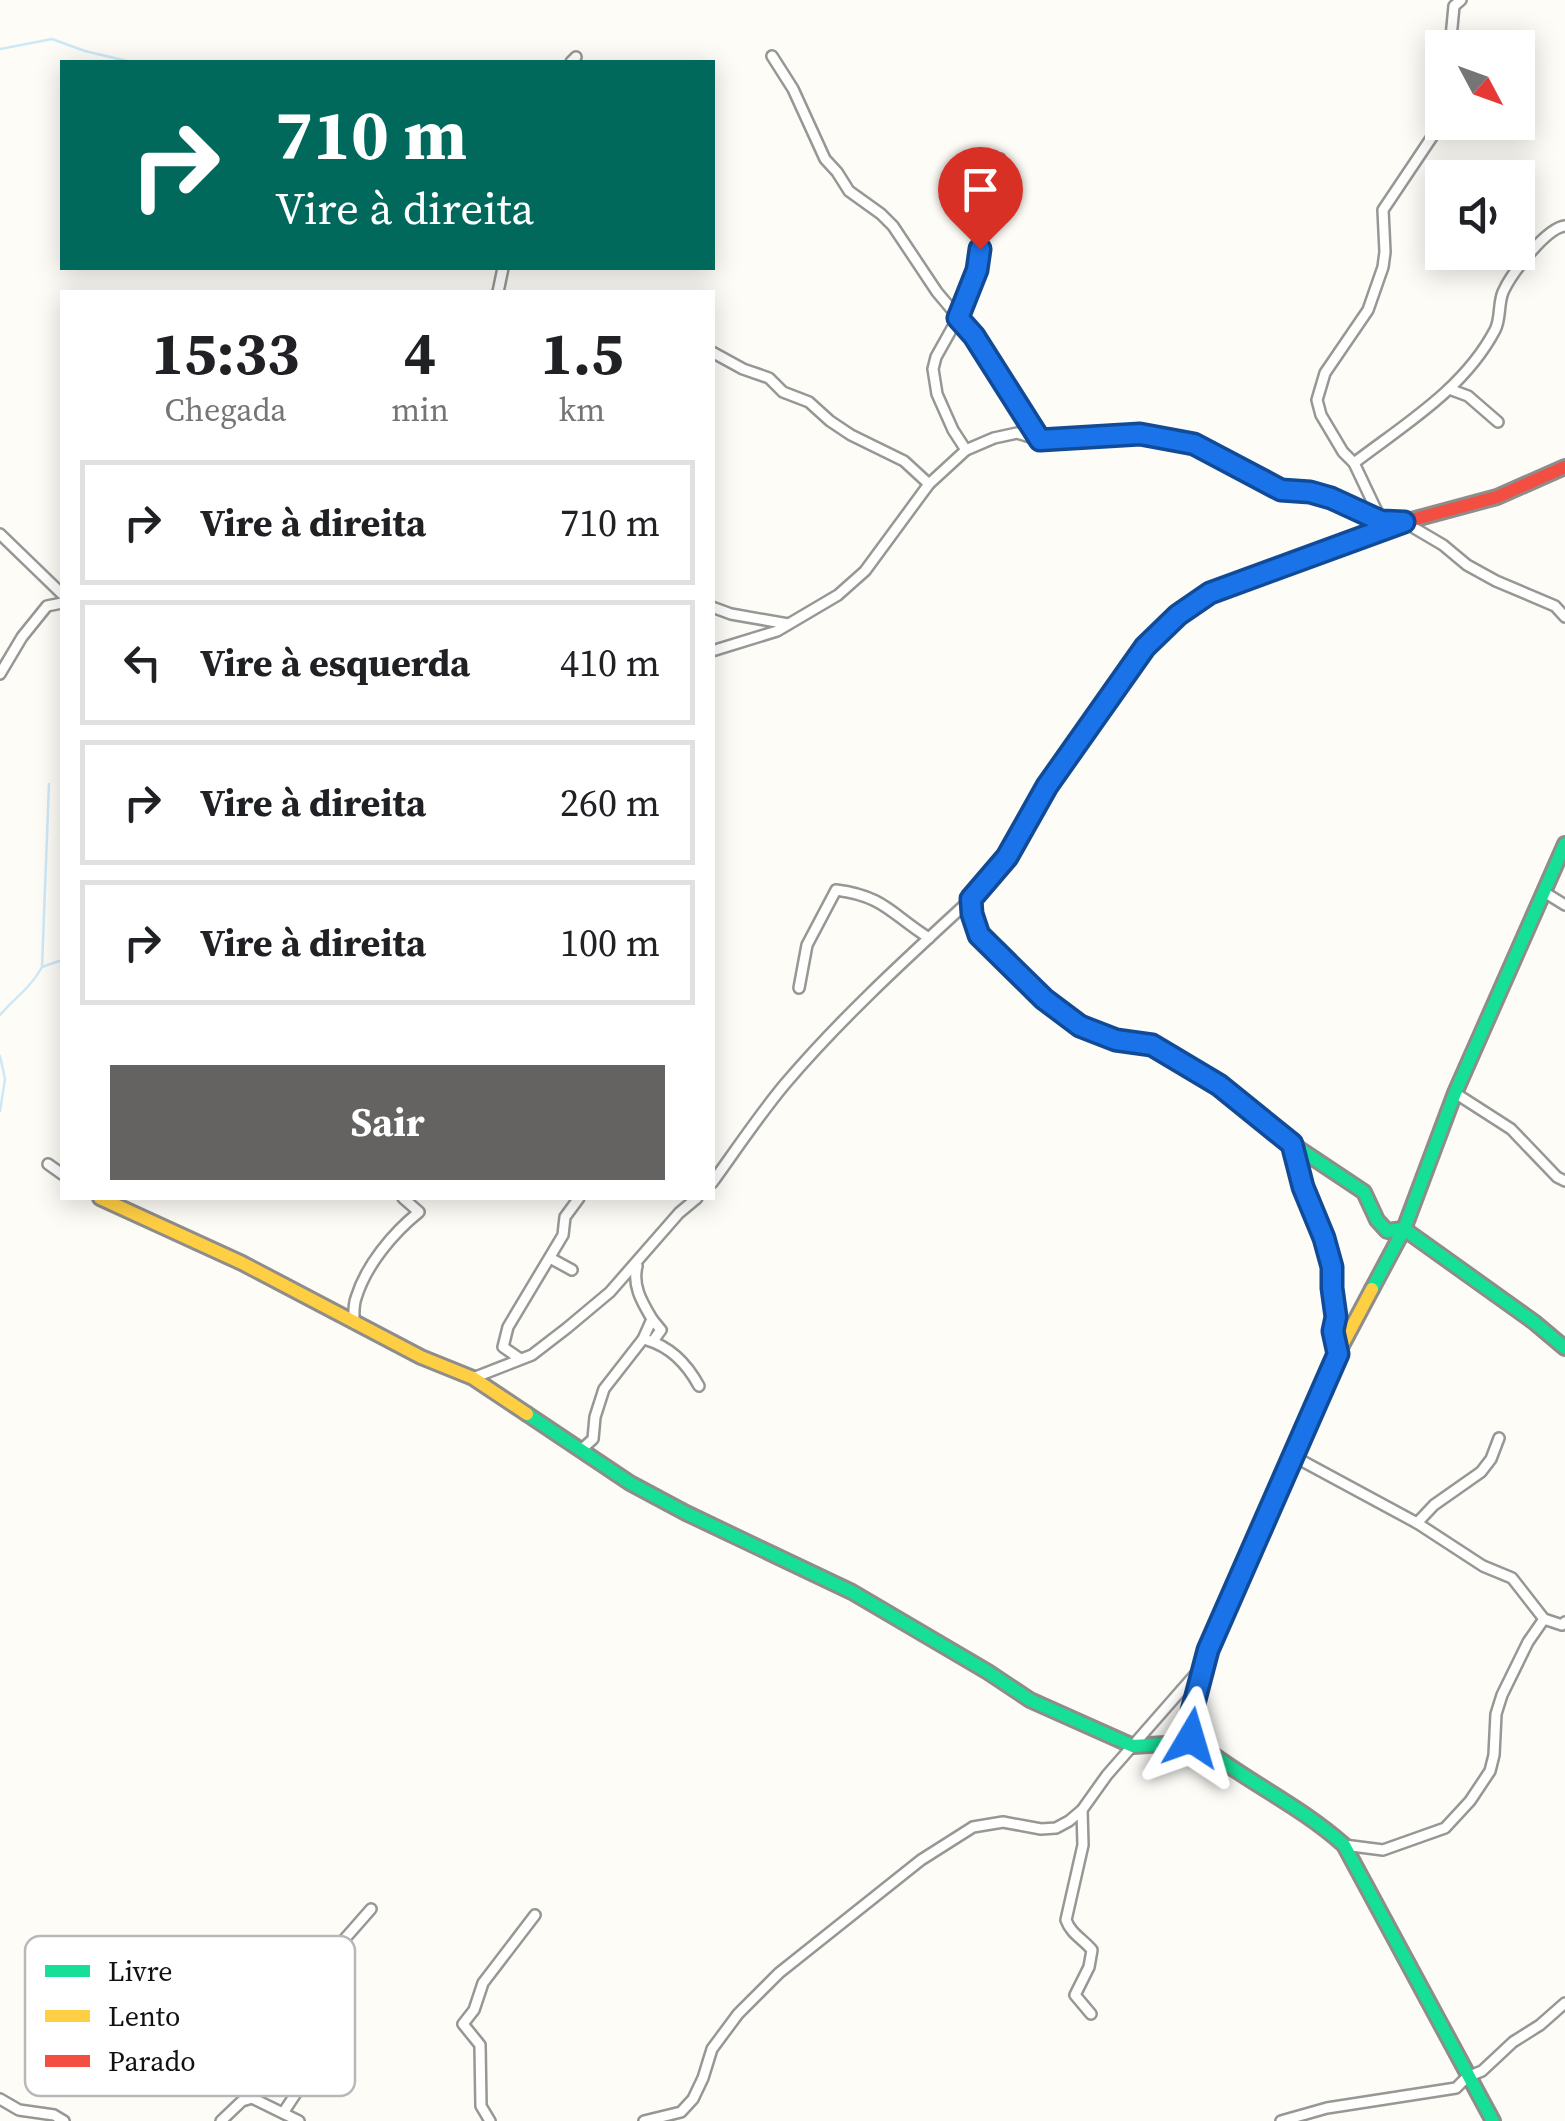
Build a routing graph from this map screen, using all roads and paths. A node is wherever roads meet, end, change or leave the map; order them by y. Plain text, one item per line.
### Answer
1 (1461, 0) edge
2 (1452, 30) edge
3 (772, 56) dead end
4 (1430, 140) edge
5 (1000, 159) dead end
6 (1565, 226) edge
7 (958, 318) junction
8 (715, 354) edge
9 (1450, 388) junction
10 (1498, 422) dead end
11 (1040, 440) junction
12 (966, 450) junction
13 (1354, 463) junction
14 (1565, 467) edge
15 (929, 484) junction
16 (1381, 521) junction
17 (1404, 522) junction
18 (0, 534) edge
19 (60, 592) edge
20 (60, 603) edge
21 (715, 608) edge
22 (1565, 617) edge
23 (790, 624) junction
24 (715, 650) edge
25 (0, 674) edge
26 (1565, 844) edge
27 (1544, 892) junction
28 (971, 899) junction
29 (1565, 905) edge
30 (929, 938) junction
31 (800, 988) dead end
32 (1455, 1093) junction
33 (1292, 1144) junction
34 (48, 1164) dead end
35 (60, 1173) edge
36 (715, 1178) edge
37 (1565, 1181) edge
38 (104, 1200) edge
39 (405, 1200) edge
40 (579, 1200) edge
41 (695, 1200) edge
42 (1404, 1229) junction
43 (639, 1257) junction
44 (550, 1258) junction
45 (572, 1270) dead end
46 (354, 1323) junction
47 (648, 1340) junction
48 (502, 1347) junction
49 (1565, 1348) edge
50 (1338, 1354) junction
51 (519, 1358) junction
52 (496, 1370) junction
53 (473, 1378) junction
54 (699, 1386) dead end
55 (1499, 1438) dead end
56 (587, 1453) junction
57 (1293, 1456) junction
58 (1417, 1522) junction
59 (1544, 1618) junction
60 (1565, 1622) edge
61 (1202, 1668) junction
62 (1191, 1738) junction
63 (1133, 1746) junction
64 (1082, 1810) junction
65 (1344, 1845) junction
66 (371, 1909) dead end
67 (535, 1915) dead end
68 (347, 1936) edge
69 (1565, 2003) edge
70 (1092, 2014) dead end
71 (1467, 2077) junction
72 (294, 2096) edge
73 (0, 2099) edge
74 (283, 2113) junction
75 (679, 2116) edge
76 (64, 2121) edge
77 (222, 2121) edge
78 (299, 2121) edge
79 (490, 2121) edge
80 (644, 2121) edge
81 (1281, 2121) edge
82 (1493, 2121) edge

1 - 2 street
3 - 7 street
4 - 13 street
5 - 7 street
6 - 9 street
7 - 11 street
7 - 12 street
8 - 15 street
9 - 10 street
9 - 13 street
11 - 12 street
11 - 16 street
12 - 15 street
13 - 16 street
14 - 17 street
15 - 23 street
16 - 17 street
17 - 22 street
17 - 28 street
18 - 19 street
20 - 25 street
21 - 23 street
23 - 24 street
26 - 27 street
27 - 29 street
27 - 32 street
28 - 30 street
28 - 33 street
30 - 31 street
30 - 36 street
32 - 37 street
32 - 42 street
33 - 42 street
33 - 50 street
34 - 35 street
38 - 46 street
39 - 46 street
40 - 44 street
41 - 43 street
42 - 49 street
42 - 50 street
43 - 47 street
43 - 51 street
44 - 45 street
44 - 48 street
46 - 53 street
47 - 54 street
47 - 56 street
48 - 51 street
48 - 52 street
50 - 57 street
51 - 52 street
52 - 53 street
53 - 56 street
55 - 58 street
56 - 63 street
57 - 58 street
57 - 61 street
58 - 59 street
59 - 60 street
59 - 65 street
61 - 62 street
61 - 63 street
62 - 63 street
62 - 65 street
63 - 64 street
64 - 70 street
64 - 75 street
65 - 71 street
66 - 68 street
67 - 79 street
69 - 71 street
71 - 81 street
71 - 82 street
72 - 74 street
73 - 76 street
74 - 77 street
74 - 78 street
75 - 80 street

